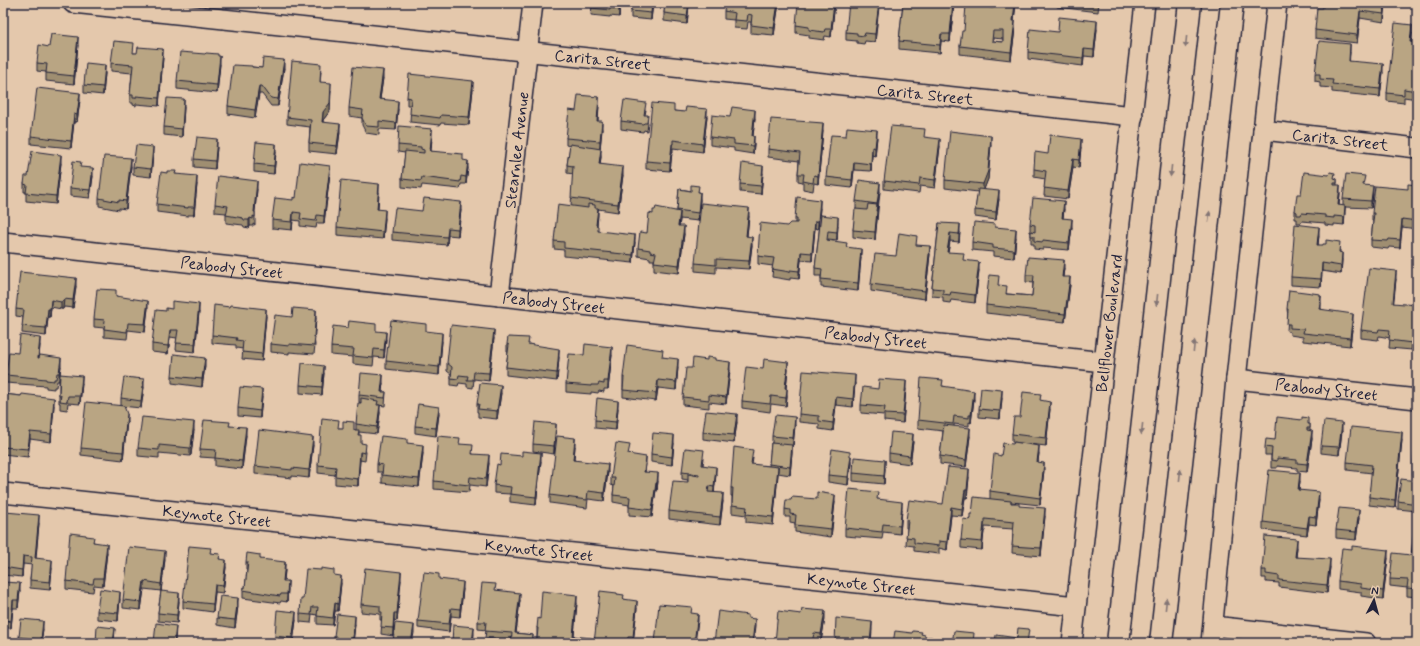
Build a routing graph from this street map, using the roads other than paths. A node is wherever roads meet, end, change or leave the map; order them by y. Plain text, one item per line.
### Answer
1 (73, 3) edge
2 (533, 3) edge
3 (1145, 3) edge
4 (1190, 3) edge
5 (1232, 3) edge
6 (1277, 3) edge
7 (528, 51) junction
8 (1133, 116) junction
9 (1263, 130) junction
10 (1417, 148) edge
11 (3, 242) edge
12 (498, 296) junction
13 (1104, 362) junction
14 (1236, 379) junction
15 (1417, 399) edge
16 (3, 493) edge
17 (1076, 606) junction
18 (1212, 634) edge
19 (1072, 643) edge
20 (1118, 643) edge
21 (1161, 643) edge
22 (1366, 643) edge

1 - 7 street, Carita Street
2 - 7 street, Stearnlee Avenue
3 - 8 street, Bellflower Boulevard
4 -> 20 main road
21 -> 5 main road
6 - 9 street
7 - 8 street, Carita Street
7 - 12 street, Stearnlee Avenue
8 - 13 street, Bellflower Boulevard
9 - 10 street, Carita Street
9 - 14 street
11 - 12 street, Peabody Street
12 - 13 street, Peabody Street
13 - 17 street, Bellflower Boulevard
14 - 15 street, Peabody Street
14 - 18 street
16 - 17 street, Keynote Street
17 - 19 street, Bellflower Boulevard
18 - 22 street

